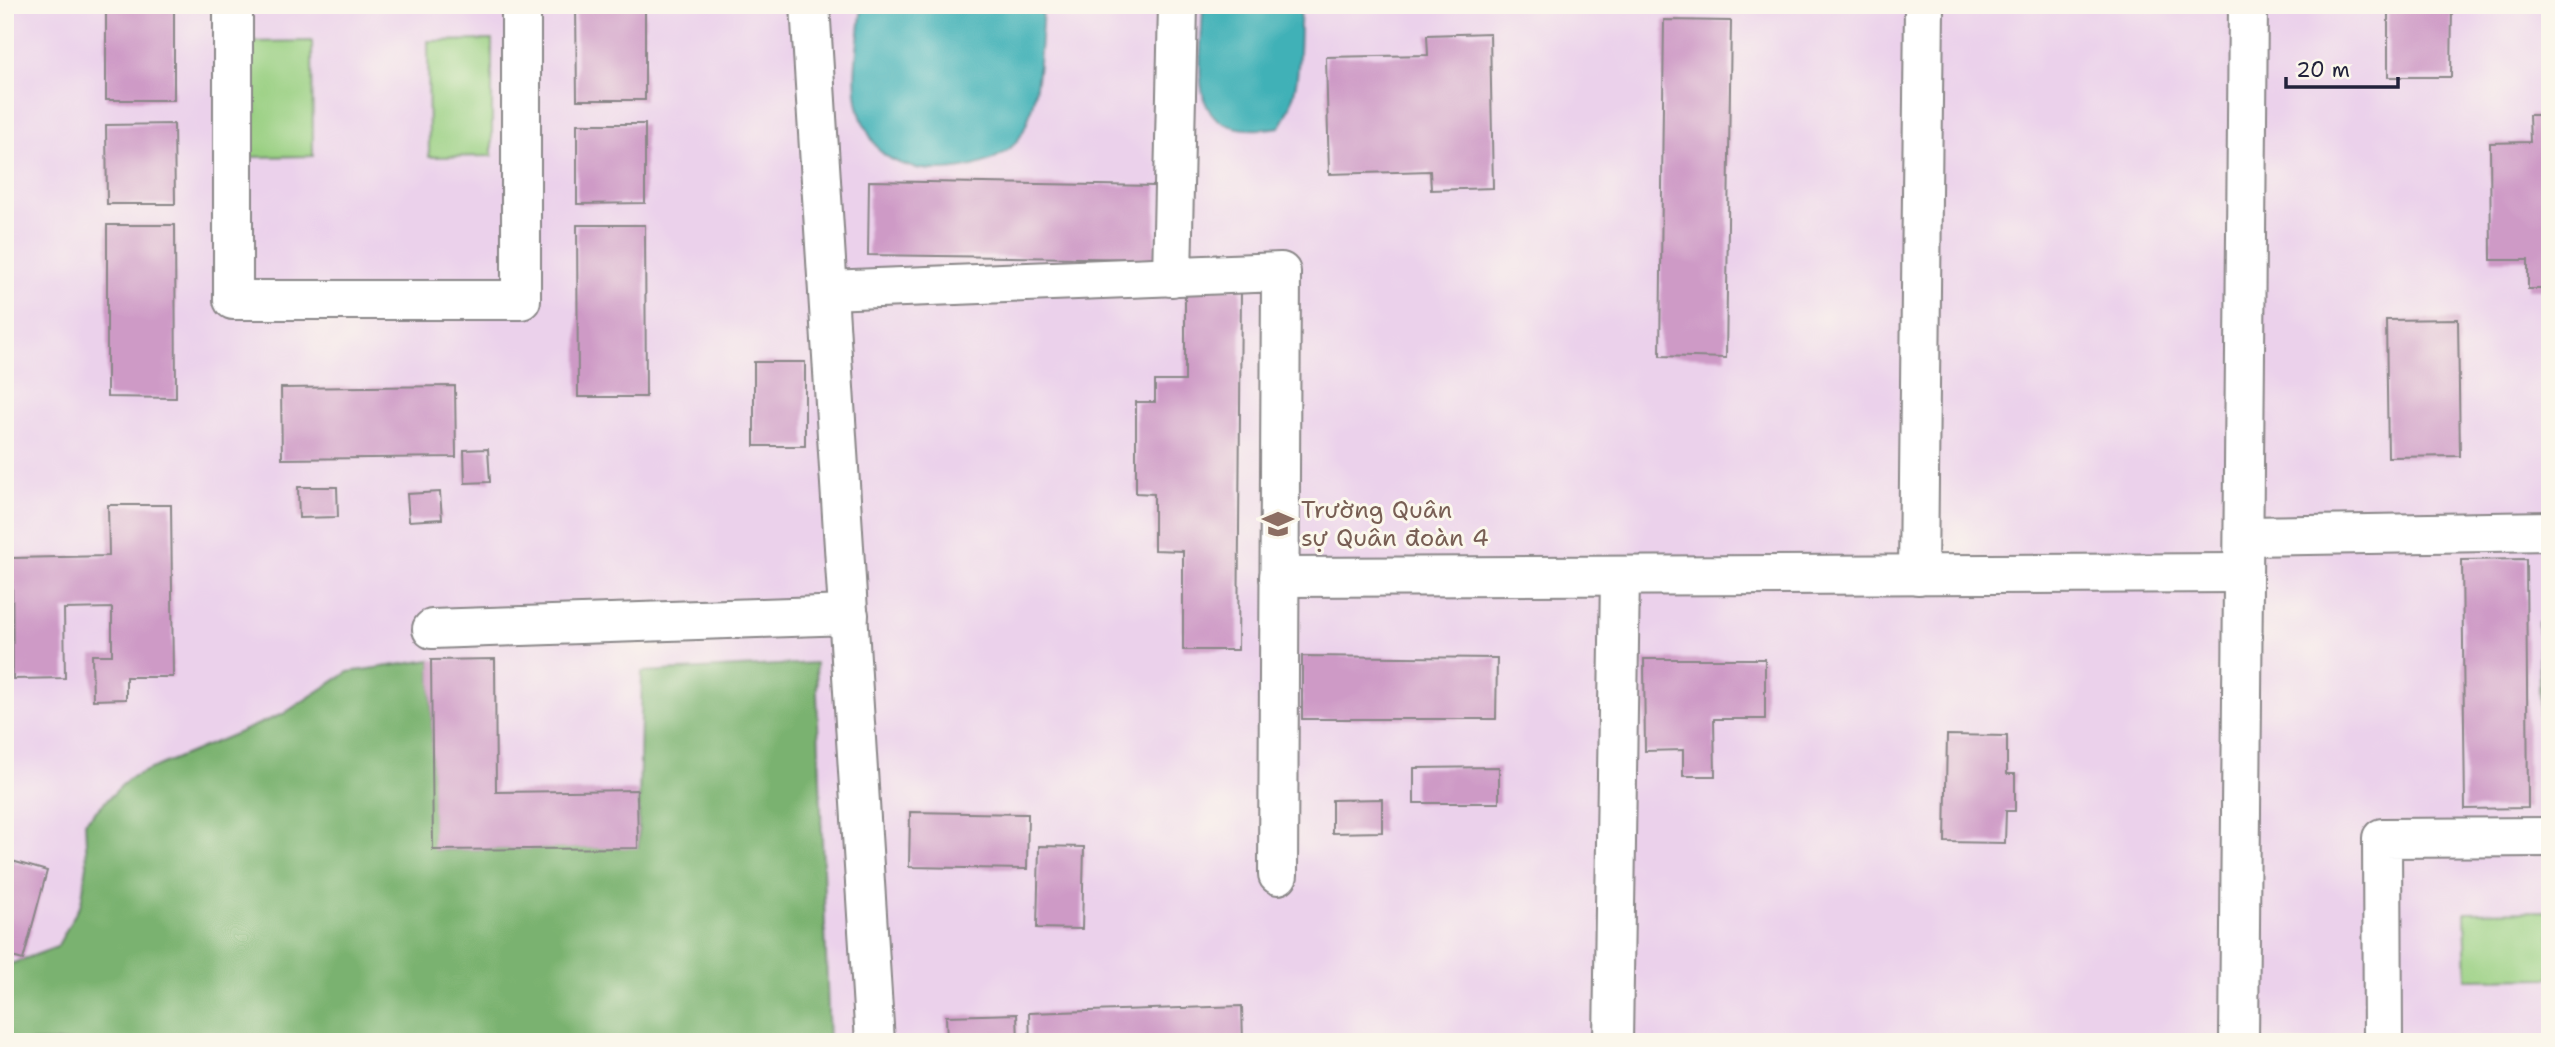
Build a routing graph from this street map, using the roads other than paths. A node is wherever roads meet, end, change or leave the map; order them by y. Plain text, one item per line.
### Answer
1 (233, 5) edge
2 (521, 5) edge
3 (810, 5) edge
4 (1178, 5) edge
5 (1924, 5) edge
6 (2248, 5) edge
7 (1172, 277) junction
8 (828, 290) junction
9 (2550, 531) edge
10 (2244, 554) junction
11 (1918, 575) junction
12 (1620, 576) junction
13 (1279, 577) junction
14 (849, 615) junction
15 (432, 629) dead end
16 (2550, 837) edge
17 (1278, 875) dead end
18 (875, 1042) edge
19 (1614, 1042) edge
20 (2239, 1042) edge
21 (2383, 1042) edge

1 - 2 lane
3 - 8 lane
4 - 7 lane
5 - 11 lane
6 - 10 lane
7 - 8 lane
7 - 13 lane
8 - 14 lane
9 - 10 lane
10 - 11 lane
10 - 20 lane
11 - 12 lane
12 - 13 lane
12 - 19 lane
13 - 17 lane
14 - 15 lane
14 - 18 lane
16 - 21 lane

